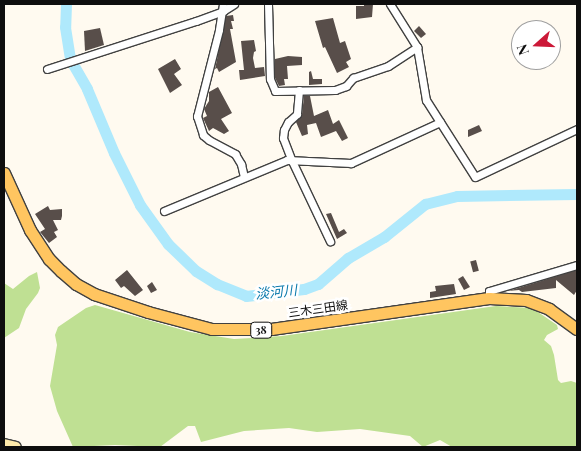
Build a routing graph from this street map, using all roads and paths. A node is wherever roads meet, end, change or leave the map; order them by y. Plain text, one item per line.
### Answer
1 (234, 4) edge
2 (268, 4) edge
3 (390, 4) edge
4 (223, 7) edge
5 (417, 47) junction
6 (47, 69) dead end
7 (298, 90) junction
8 (440, 122) junction
9 (577, 129) edge
10 (292, 161) junction
11 (4, 173) edge
12 (244, 177) junction
13 (164, 211) dead end
14 (330, 241) dead end
15 (577, 265) edge
16 (489, 298) junction
17 (577, 329) edge
18 (4, 444) edge
19 (16, 447) edge

1 - 4 street
2 - 7 street
3 - 5 street
4 - 6 street
4 - 12 street
5 - 7 street
5 - 8 street
7 - 10 street
8 - 9 street
8 - 10 street
10 - 12 street
10 - 14 street
11 - 16 main road, 三木三田線 / 38
12 - 13 street
15 - 16 street
16 - 17 main road, 三木三田線 / 38
18 - 19 street

